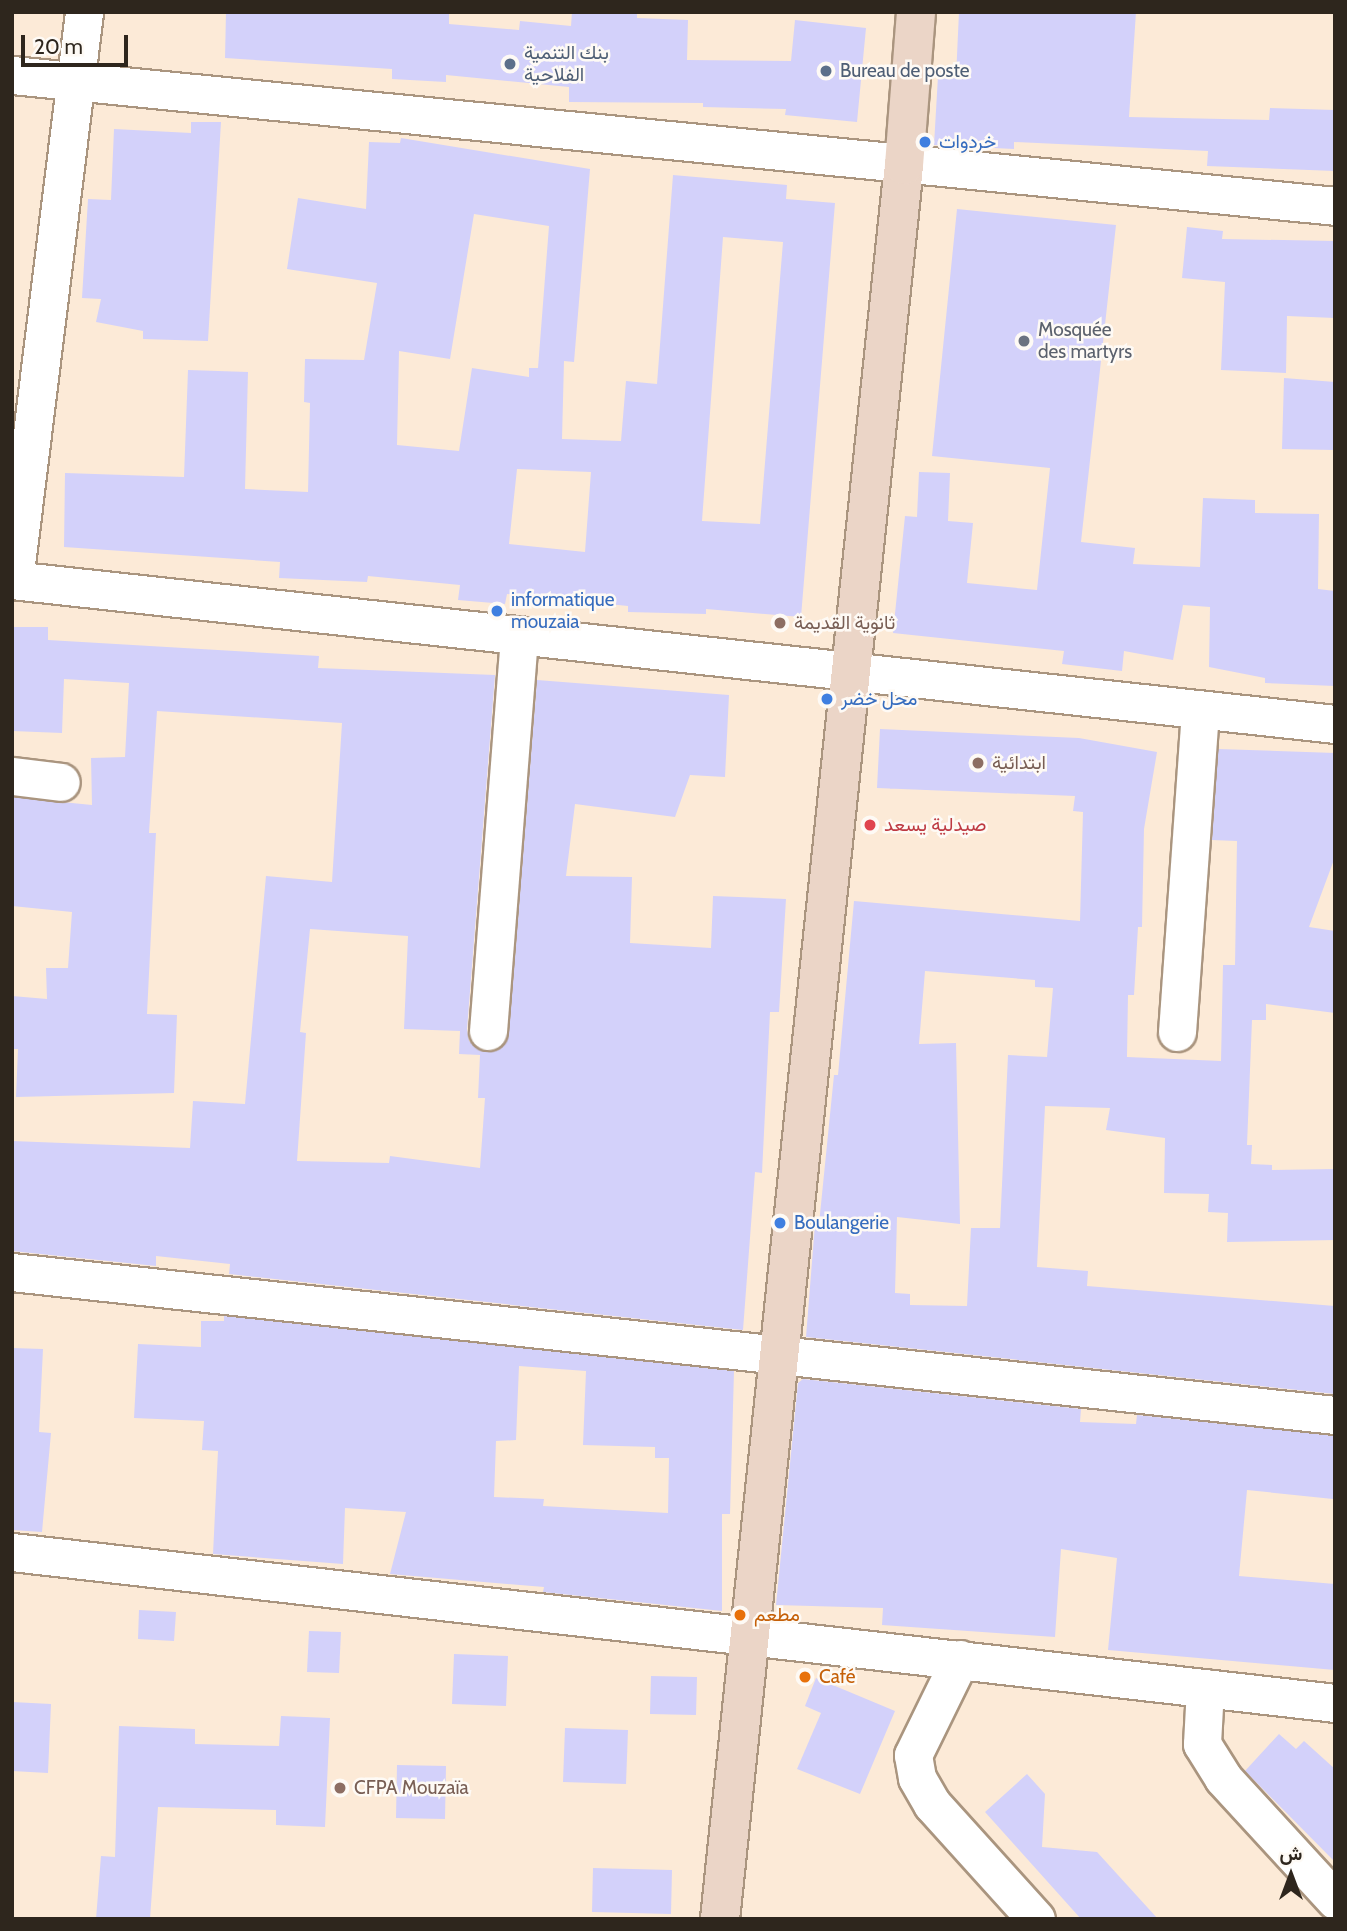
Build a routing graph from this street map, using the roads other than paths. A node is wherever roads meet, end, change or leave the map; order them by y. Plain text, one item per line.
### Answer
1 (84, 12) edge
2 (916, 12) edge
3 (12, 75) edge
4 (77, 81) junction
5 (904, 164) junction
6 (1335, 206) edge
7 (13, 580) edge
8 (519, 638) junction
9 (849, 673) junction
10 (1200, 711) junction
11 (1335, 724) edge
12 (12, 776) edge
13 (61, 782) dead end
14 (488, 1031) dead end
15 (1177, 1032) dead end
16 (12, 1272) edge
17 (778, 1358) junction
18 (1335, 1415) edge
19 (12, 1552) edge
20 (749, 1638) junction
21 (960, 1659) junction
22 (1205, 1688) junction
23 (1335, 1703) edge
24 (1335, 1900) edge
25 (720, 1919) edge
26 (1036, 1919) edge

1 - 4 street
2 - 5 main road
3 - 4 street
4 - 5 street
4 - 7 street
5 - 6 street
5 - 9 main road
7 - 8 street
8 - 9 street
8 - 14 street
9 - 10 street
9 - 17 main road
10 - 11 street
10 - 15 street
12 - 13 street
16 - 17 street
17 - 18 street
17 - 20 main road
19 - 20 street
20 - 21 street
20 - 25 main road
21 - 22 street
21 - 26 street
22 - 23 street
22 - 24 street

